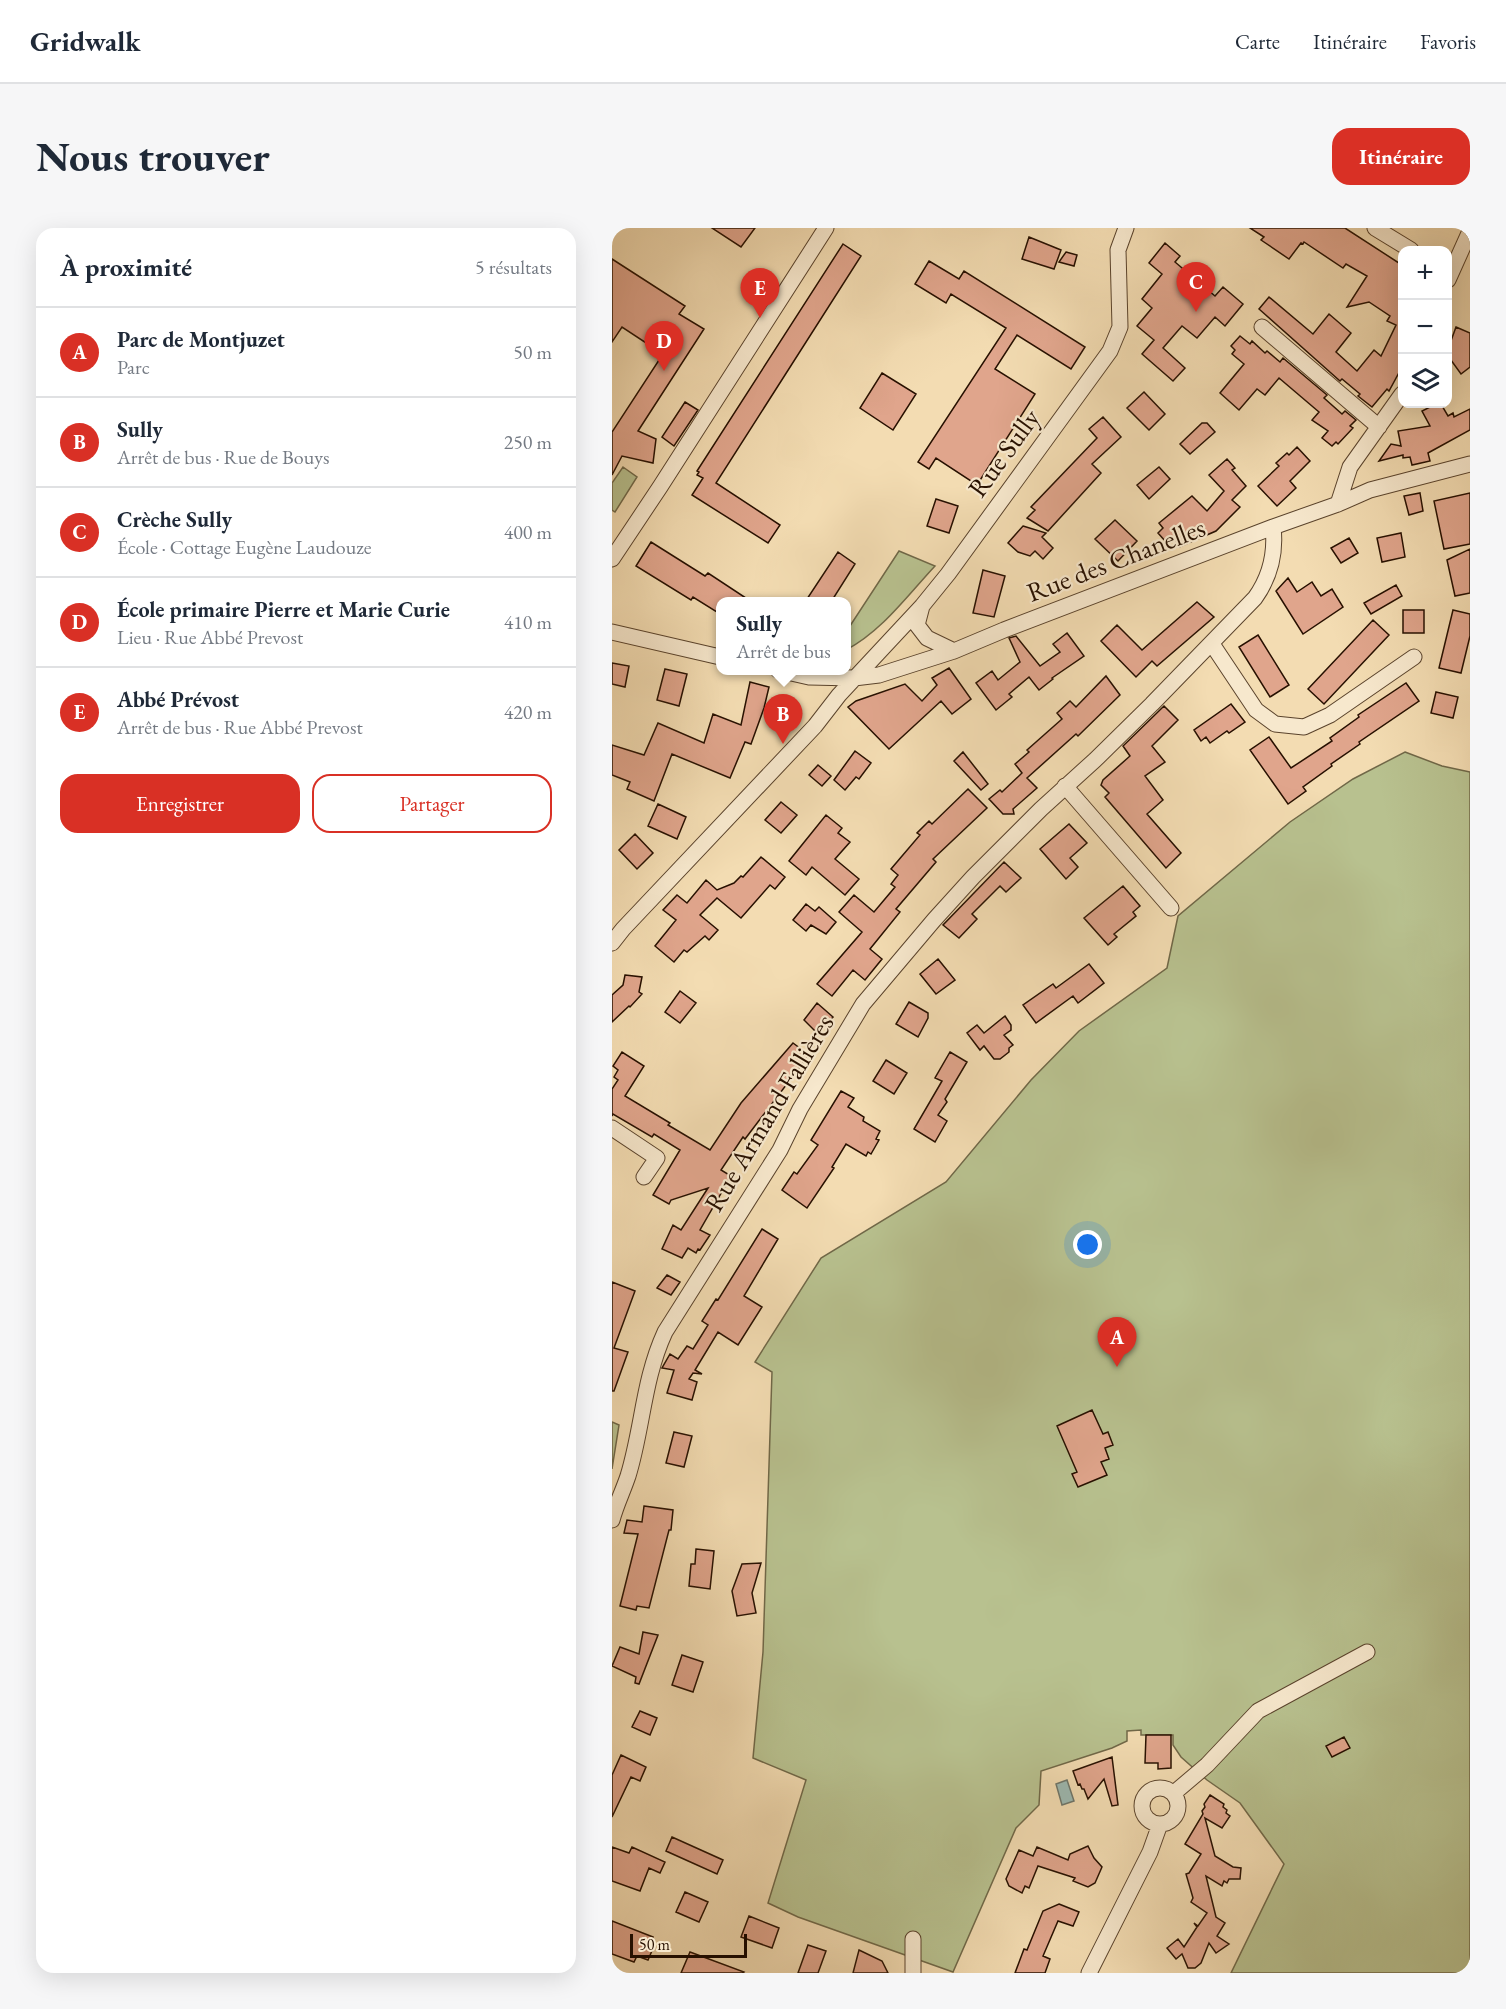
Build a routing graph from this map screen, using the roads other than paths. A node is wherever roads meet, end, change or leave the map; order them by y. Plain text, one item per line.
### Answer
1 (826, 228) edge
2 (1126, 228) edge
3 (1375, 228) edge
4 (1470, 231) edge
5 (1404, 246) edge
6 (1452, 268) edge
7 (1262, 327) dead end
8 (1398, 399) edge
9 (1379, 427) junction
10 (1470, 464) edge
11 (1338, 504) junction
12 (1273, 527) junction
13 (612, 559) edge
14 (922, 606) junction
15 (612, 632) edge
16 (1212, 644) junction
17 (954, 651) junction
18 (716, 656) edge
19 (1414, 657) dead end
20 (800, 675) edge
21 (854, 678) junction
22 (1065, 786) junction
23 (1171, 908) dead end
24 (612, 943) edge
25 (612, 1128) edge
26 (644, 1178) dead end
27 (612, 1520) edge
28 (1367, 1652) dead end
29 (1173, 1793) junction
30 (1160, 1824) junction
31 (913, 1939) dead end
32 (913, 1973) edge
33 (1089, 1973) edge

1 - 13 street
2 - 14 street, Rue Sully
3 - 5 street
4 - 6 street
7 - 9 street
8 - 9 street
9 - 11 street
10 - 11 street, Rue des Chanelles
11 - 12 street, Rue des Chanelles
12 - 16 street, Rue Armand Fallières
12 - 17 street, Rue des Chanelles
14 - 17 street
14 - 21 street, Rue Sully
15 - 18 street
16 - 19 street
16 - 22 street, Rue Armand Fallières
17 - 21 street, Rue des Chanelles
20 - 21 street, Rue des Chanelles
21 - 24 street, Rue Sully
22 - 23 street
22 - 27 street, Rue Armand Fallières
25 - 26 street
28 - 29 street
29 - 30 street
29 - 30 street
30 - 33 street
31 - 32 street

